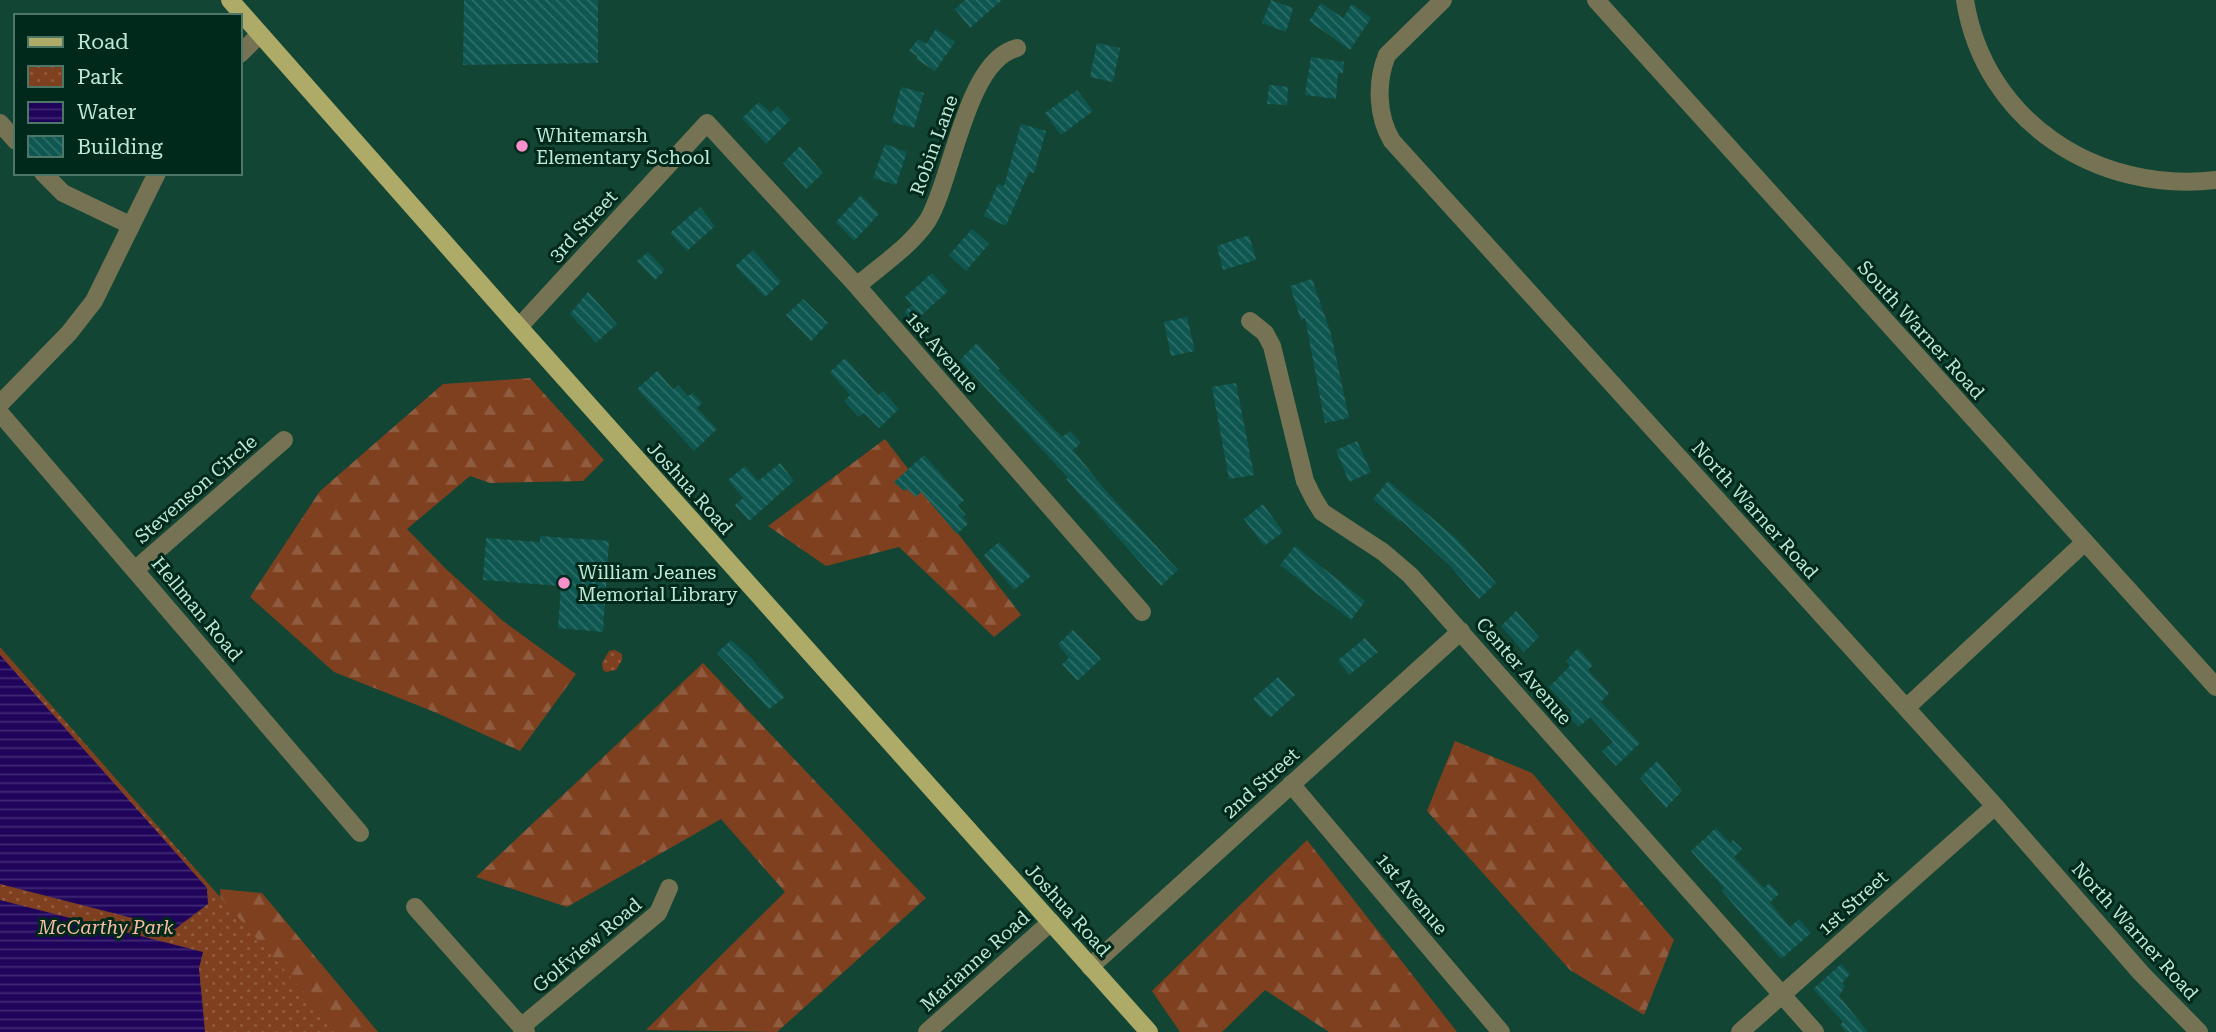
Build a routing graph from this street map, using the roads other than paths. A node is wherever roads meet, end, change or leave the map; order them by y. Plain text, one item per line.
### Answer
1 (230, 0) edge
2 (1443, 0) edge
3 (1596, 0) edge
4 (1965, 0) edge
5 (260, 34) junction
6 (1017, 48) dead end
7 (242, 52) edge
8 (0, 123) edge
9 (707, 123) joint
10 (14, 139) edge
11 (45, 175) edge
12 (156, 175) edge
13 (2216, 180) edge
14 (130, 225) junction
15 (857, 286) junction
16 (1250, 321) dead end
17 (519, 327) junction
18 (0, 404) edge
19 (0, 413) edge
20 (284, 440) dead end
21 (2085, 542) junction
22 (136, 569) junction
23 (1142, 612) dead end
24 (1461, 631) junction
25 (2216, 687) edge
26 (1906, 708) junction
27 (1291, 784) junction
28 (1995, 806) junction
29 (359, 833) dead end
30 (669, 888) dead end
31 (415, 907) dead end
32 (1051, 922) junction
33 (1090, 967) junction
34 (1781, 995) junction
35 (523, 1029) edge
36 (928, 1032) edge
37 (1149, 1032) edge
38 (1501, 1032) edge
39 (1740, 1032) edge
40 (1815, 1032) edge
41 (2199, 1032) edge

1 - 5 main road, Joshua Road
2 - 26 street, North Warner Road
3 - 21 street, South Warner Road
4 - 13 street
5 - 7 street
5 - 17 main road, Joshua Road
6 - 15 street, Robin Lane
8 - 10 street
9 - 15 street, 1st Avenue
9 - 17 street, 3rd Street
11 - 14 street
12 - 14 street
14 - 18 street
15 - 23 street, 1st Avenue
16 - 24 street, Center Avenue
17 - 32 main road, Joshua Road
19 - 22 street, Hellman Road
20 - 22 street, Stevenson Circle
21 - 25 street, South Warner Road
21 - 26 street
22 - 29 street, Hellman Road
24 - 27 street, 2nd Street
24 - 34 street, Center Avenue
26 - 28 street, North Warner Road
27 - 33 street, 2nd Street
27 - 38 street, 1st Avenue
28 - 34 street, 1st Street
28 - 41 street, North Warner Road
30 - 35 street, Golfview Road
31 - 35 street
32 - 33 main road, Joshua Road
32 - 36 street, Marianne Road
33 - 37 main road, Joshua Road
34 - 39 street, 1st Street
34 - 40 street, Center Avenue

